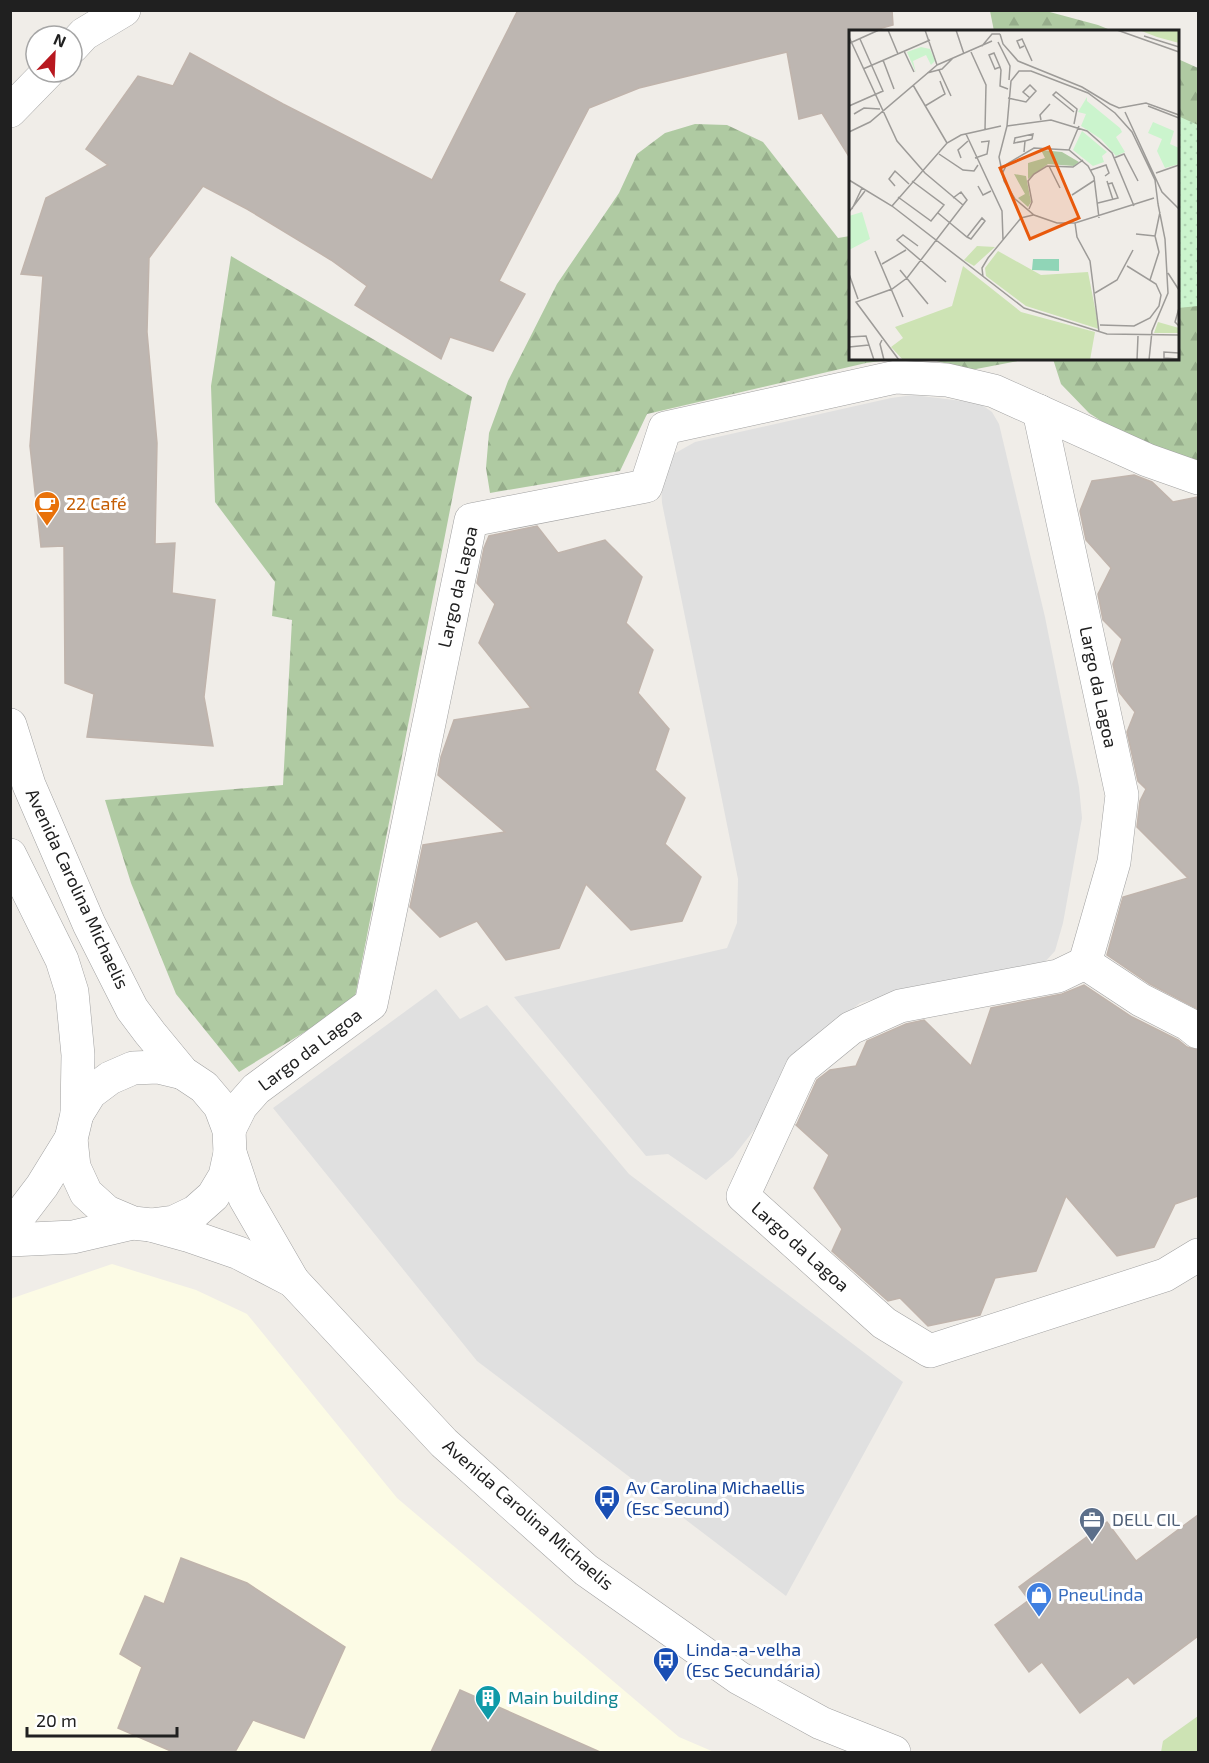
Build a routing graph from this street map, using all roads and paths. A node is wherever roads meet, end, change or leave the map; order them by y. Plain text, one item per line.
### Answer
1 (124, 10) edge
2 (84, 34) edge
3 (36, 84) edge
4 (10, 111) edge
5 (1039, 411) junction
6 (1198, 478) edge
7 (10, 725) edge
8 (10, 855) edge
9 (1085, 963) junction
10 (1198, 1032) edge
11 (183, 1073) junction
12 (74, 1127) junction
13 (230, 1142) junction
14 (142, 1224) junction
15 (10, 1228) edge
16 (10, 1240) edge
17 (1198, 1255) edge
18 (293, 1281) junction
19 (894, 1752) edge

1 - 2 street
3 - 4 street
5 - 6 street, Largo da Lagoa
5 - 9 street, Largo da Lagoa
5 - 13 street, Largo da Lagoa
7 - 11 street, Avenida Carolina Michaelis
8 - 12 street, Avenida Carolina Michaelis
9 - 10 street
9 - 17 street, Largo da Lagoa
11 - 12 street, Avenida Carolina Michaelis
11 - 13 street, Avenida Carolina Michaelis
12 - 14 street, Avenida Carolina Michaelis
12 - 15 street
13 - 14 street
13 - 18 street, Avenida Carolina Michaelis
14 - 16 street
14 - 18 street, Avenida Carolina Michaelis
18 - 19 street, Avenida Carolina Michaelis

